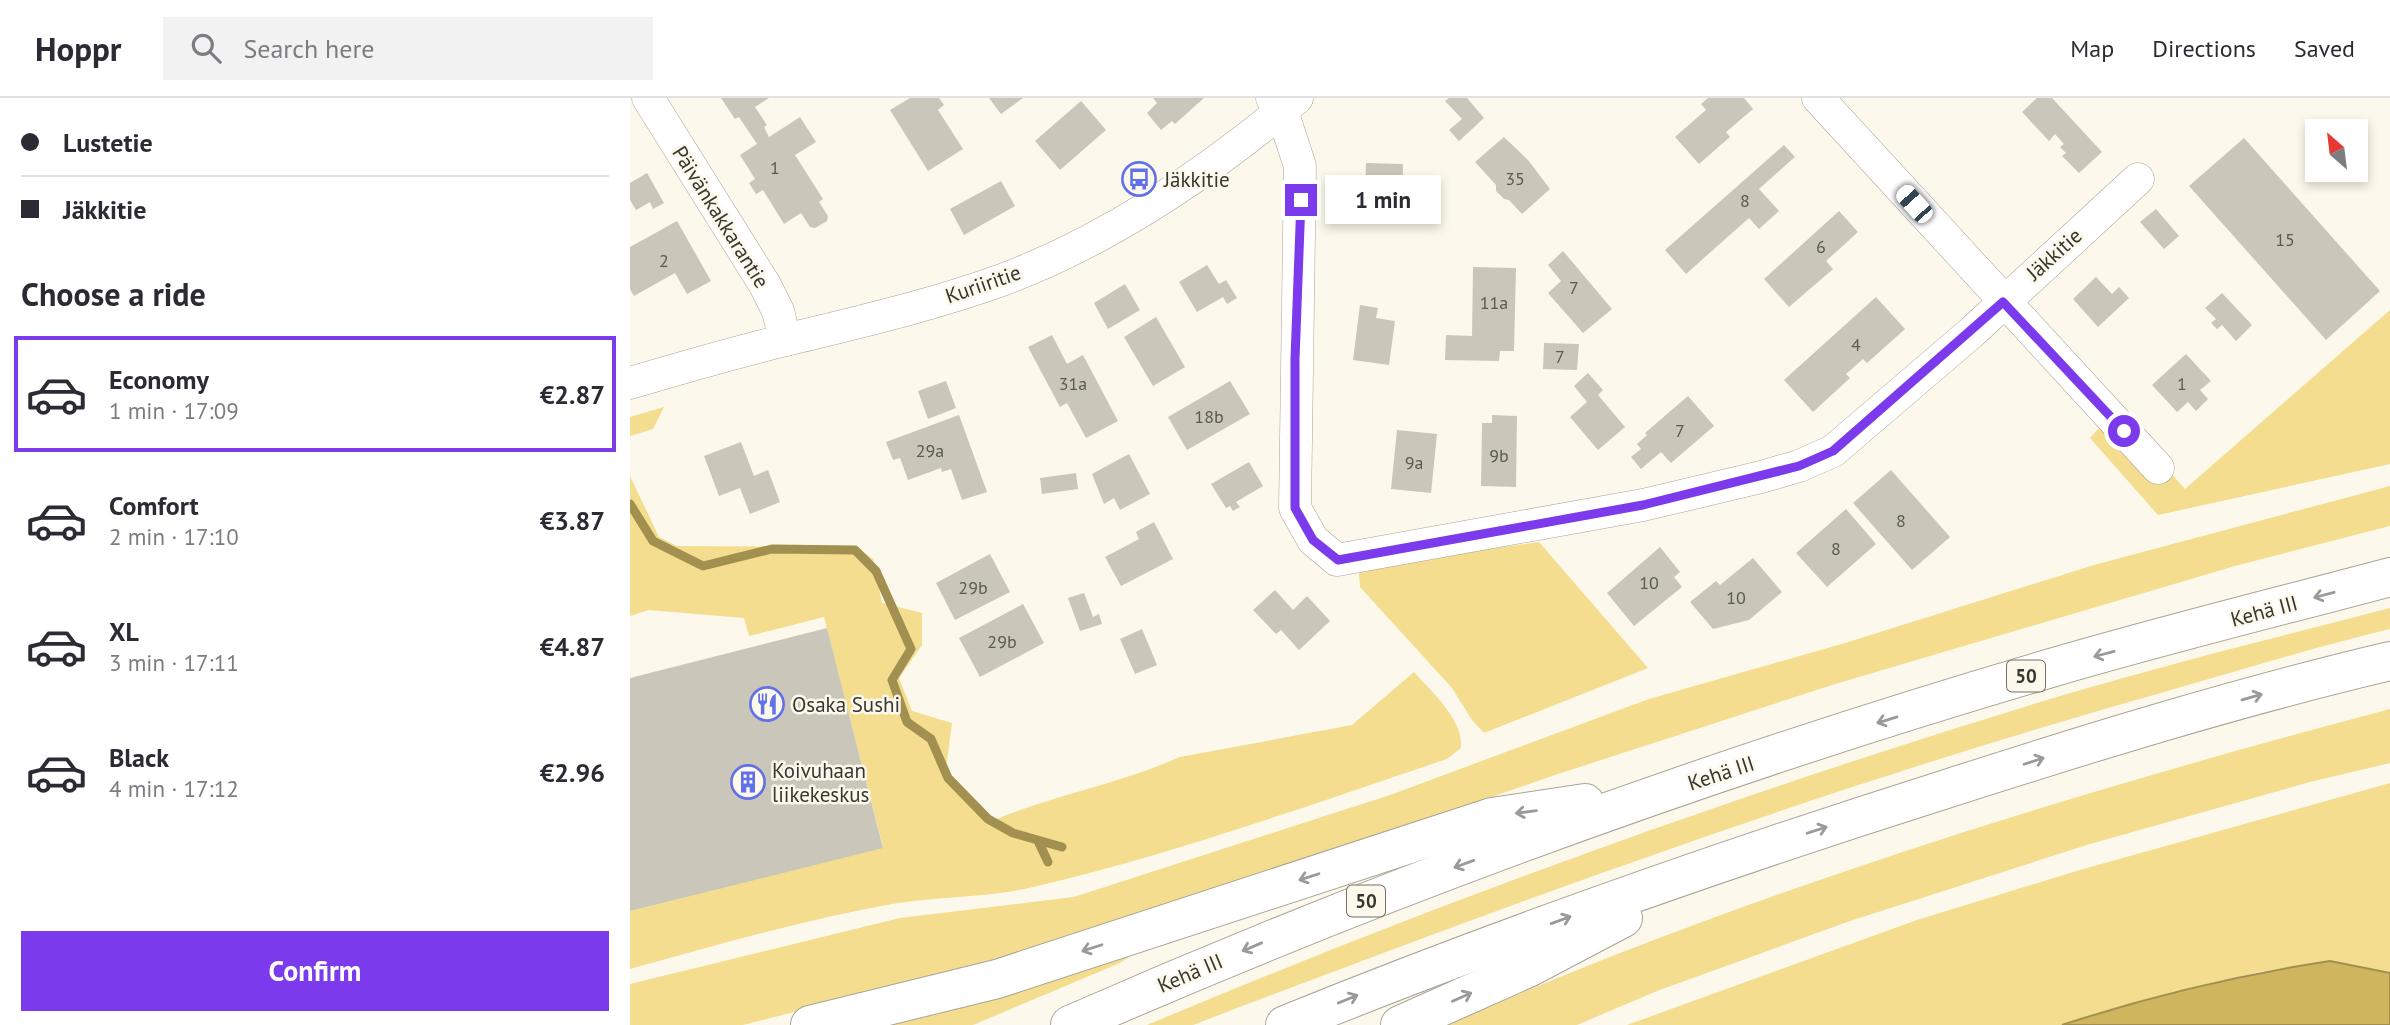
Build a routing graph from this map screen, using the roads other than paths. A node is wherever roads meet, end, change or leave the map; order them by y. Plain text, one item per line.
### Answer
1 (648, 98) edge
2 (1818, 98) edge
3 (1284, 102) edge
4 (2138, 179) dead end
5 (2003, 302) junction
6 (785, 340) junction
7 (630, 383) edge
8 (2158, 468) dead end
9 (2390, 577) edge
10 (2390, 661) edge
11 (1666, 791) junction
12 (1752, 850) junction
13 (810, 1025) edge
14 (1070, 1025) edge
15 (1285, 1025) edge
16 (1400, 1025) edge

1 - 6 street, Päivänkakkarantie
2 - 5 street
3 - 5 street, Jäkkitie
3 - 6 street, Kuriiritie
4 - 5 street, Jäkkitie
5 - 8 street
6 - 7 street, Kuriiritie
9 -> 11 highway, Kehä III / 50
12 -> 10 highway
11 -> 13 highway
11 -> 14 highway, Kehä III / 50
15 -> 12 highway
16 -> 12 highway

